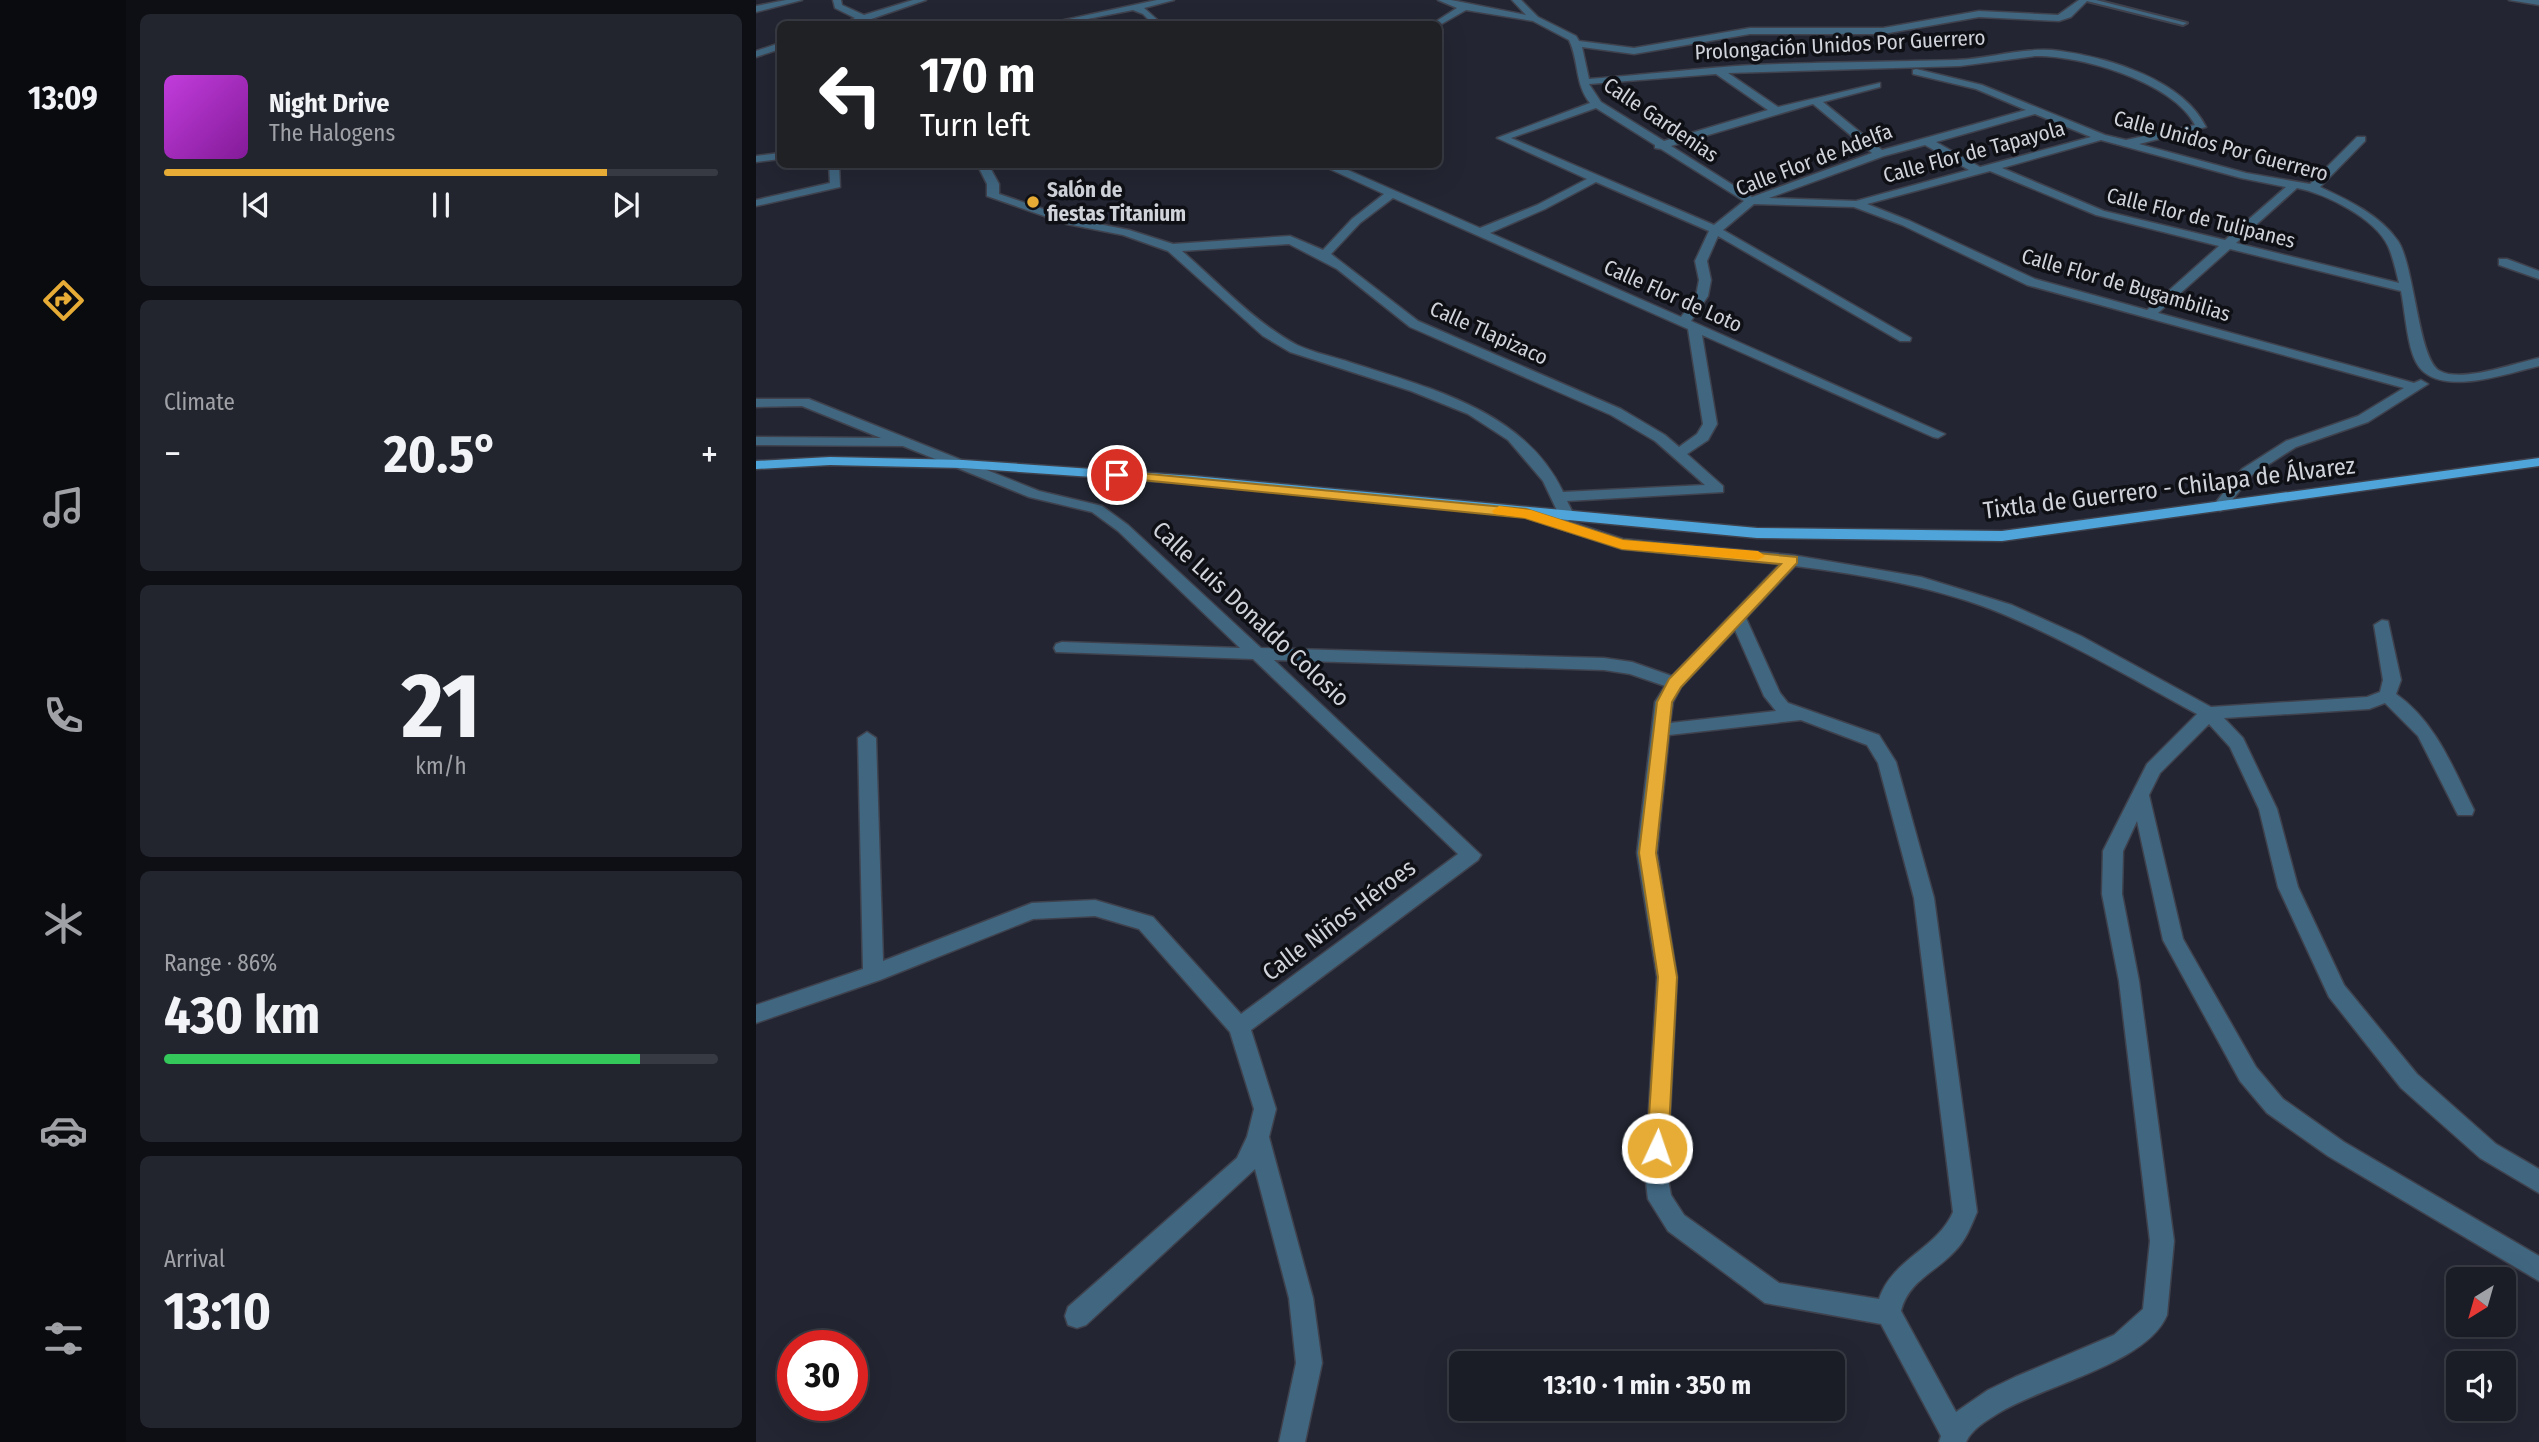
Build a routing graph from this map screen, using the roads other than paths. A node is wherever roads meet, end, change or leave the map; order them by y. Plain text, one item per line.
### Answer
1 (798, 0) edge
2 (837, 0) edge
3 (922, 0) edge
4 (1170, 0) edge
5 (1442, 0) edge
6 (1516, 0) edge
7 (2086, 0) edge
8 (2513, 0) edge
9 (2539, 2) edge
10 (1091, 6) dead end
11 (1133, 7) junction
12 (1464, 8) junction
13 (756, 9) edge
14 (1102, 12) junction
15 (1535, 19) junction
16 (867, 21) edge
17 (871, 21) edge
18 (1064, 21) edge
19 (1155, 21) edge
20 (1442, 21) edge
21 (2183, 23) dead end
22 (1575, 43) junction
23 (777, 47) edge
24 (756, 54) edge
25 (1887, 66) junction
26 (1719, 71) junction
27 (1583, 82) junction
28 (1877, 85) dead end
29 (1814, 100) junction
30 (1597, 104) junction
31 (1776, 111) junction
32 (2033, 111) junction
33 (2101, 137) junction
34 (2361, 139) dead end
35 (1927, 141) junction
36 (2124, 144) junction
37 (1659, 146) junction
38 (1880, 154) junction
39 (777, 156) edge
40 (756, 159) edge
41 (834, 168) edge
42 (984, 168) edge
43 (1334, 168) edge
44 (1985, 169) junction
45 (1594, 179) junction
46 (2294, 186) junction
47 (2313, 188) junction
48 (1393, 193) junction
49 (1751, 201) junction
50 (756, 203) edge
51 (1856, 204) junction
52 (1714, 230) junction
53 (1481, 232) junction
54 (2228, 244) junction
55 (1172, 248) junction
56 (1325, 254) junction
57 (2503, 262) dead end
58 (2539, 275) edge
59 (2407, 289) junction
60 (2150, 314) junction
61 (1689, 325) junction
62 (1905, 338) dead end
63 (2539, 362) edge
64 (2436, 375) junction
65 (2414, 387) junction
66 (756, 403) edge
67 (1938, 434) dead end
68 (756, 441) edge
69 (905, 442) junction
70 (1680, 453) junction
71 (2539, 462) edge
72 (963, 464) junction
73 (756, 465) edge
74 (1558, 498) junction
75 (2220, 506) junction
76 (1526, 513) junction
77 (1567, 517) junction
78 (1757, 533) junction
79 (1752, 555) junction
80 (1792, 560) junction
81 (1738, 617) junction
82 (2382, 625) dead end
83 (1062, 648) dead end
84 (1257, 653) junction
85 (1675, 683) junction
86 (2387, 696) junction
87 (2209, 713) junction
88 (1802, 715) junction
89 (1661, 730) junction
90 (867, 738) dead end
91 (2140, 794) junction
92 (2465, 810) dead end
93 (1471, 855) joint
94 (873, 974) junction
95 (756, 1014) edge
96 (1239, 1027) junction
97 (1258, 1137) junction
98 (2539, 1182) edge
99 (2539, 1269) edge
100 (1888, 1313) junction
101 (1077, 1316) dead end
102 (1953, 1437) edge
103 (1292, 1442) edge

1 - 13 street
2 - 16 street
3 - 17 street
4 - 11 street
5 - 12 street
6 - 15 street
7 - 21 lane
7 - 22 street
8 - 9 street
10 - 14 street
11 - 14 street
11 - 19 street
12 - 15 street
12 - 20 street
14 - 18 street
15 - 22 street
22 - 27 street, Calle Gardenias
23 - 24 street
25 - 26 street, Prolongación Unidos Por Guerrero
25 - 32 street, Calle Unidos Por Guerrero
25 - 36 street, Prolongación Unidos Por Guerrero
26 - 27 street, Prolongación Unidos Por Guerrero
26 - 31 street
27 - 30 street, Calle Gardenias
28 - 29 street
29 - 31 street
29 - 38 street
30 - 37 street, Calle Gardenias
30 - 45 street
31 - 37 street
32 - 33 street, Calle Unidos Por Guerrero
32 - 35 street, Calle Flor de Adelfa
33 - 36 street, Calle Unidos Por Guerrero
33 - 44 street, Calle Flor de Tapayola
34 - 47 street
35 - 38 street, Calle Flor de Adelfa
35 - 44 street, Calle Flor de Tulipanes
36 - 46 street, Calle Unidos Por Guerrero
37 - 49 street, Calle Gardenias
38 - 49 street, Calle Flor de Adelfa
39 - 40 street
41 - 50 street
42 - 55 street
43 - 48 street, Calle Flor de Loto
44 - 51 street, Calle Flor de Tapayola
44 - 54 street, Calle Flor de Tulipanes
45 - 52 street
45 - 53 street
46 - 47 street, Calle Unidos Por Guerrero
46 - 54 street
47 - 59 street, Calle Unidos Por Guerrero
48 - 53 street, Calle Flor de Loto
48 - 56 street
49 - 51 street, Calle Flor de Bugambilias
49 - 52 street, Calle Flor de Adelfa
51 - 60 street, Calle Flor de Bugambilias
52 - 61 street
52 - 62 street
53 - 61 street, Calle Flor de Loto
54 - 59 street, Calle Flor de Tulipanes
54 - 60 street
55 - 56 street, Calle Tlapizaco
55 - 74 street
56 - 70 street, Calle Tlapizaco
57 - 58 street
59 - 64 street, Calle Unidos Por Guerrero
60 - 65 street, Calle Flor de Bugambilias
61 - 67 street, Calle Flor de Loto
61 - 70 street
63 - 64 street
64 - 65 street
65 - 75 street
66 - 69 street, Calle Luis Donaldo Colosio
68 - 69 street
69 - 72 street, Calle Luis Donaldo Colosio
70 - 74 street, Calle Tlapizaco
71 - 75 main road, Tixtla de Guerrero - Chilapa de Álvarez
72 - 73 main road, Tixtla de Guerrero - Chilapa de Álvarez
72 - 76 main road, Tixtla de Guerrero - Chilapa de Álvarez
72 - 84 street, Calle Luis Donaldo Colosio
74 - 77 street
75 - 78 main road, Tixtla de Guerrero - Chilapa de Álvarez
76 - 77 main road, Tixtla de Guerrero - Chilapa de Álvarez
76 - 79 street
77 - 78 main road, Tixtla de Guerrero - Chilapa de Álvarez
78 - 79 street
79 - 80 street
80 - 81 street
80 - 87 street
81 - 85 street
81 - 88 street
82 - 86 street
83 - 84 street
84 - 85 street
84 - 93 street, Calle Luis Donaldo Colosio
85 - 89 street
86 - 87 street
86 - 92 street
87 - 91 street
87 - 98 street
88 - 89 street
88 - 100 street
89 - 100 street
90 - 94 street
91 - 99 street
91 - 102 street
93 - 96 street, Calle Niños Héroes
94 - 95 street
94 - 96 street
96 - 97 street
97 - 101 street
97 - 103 street
100 - 102 street

